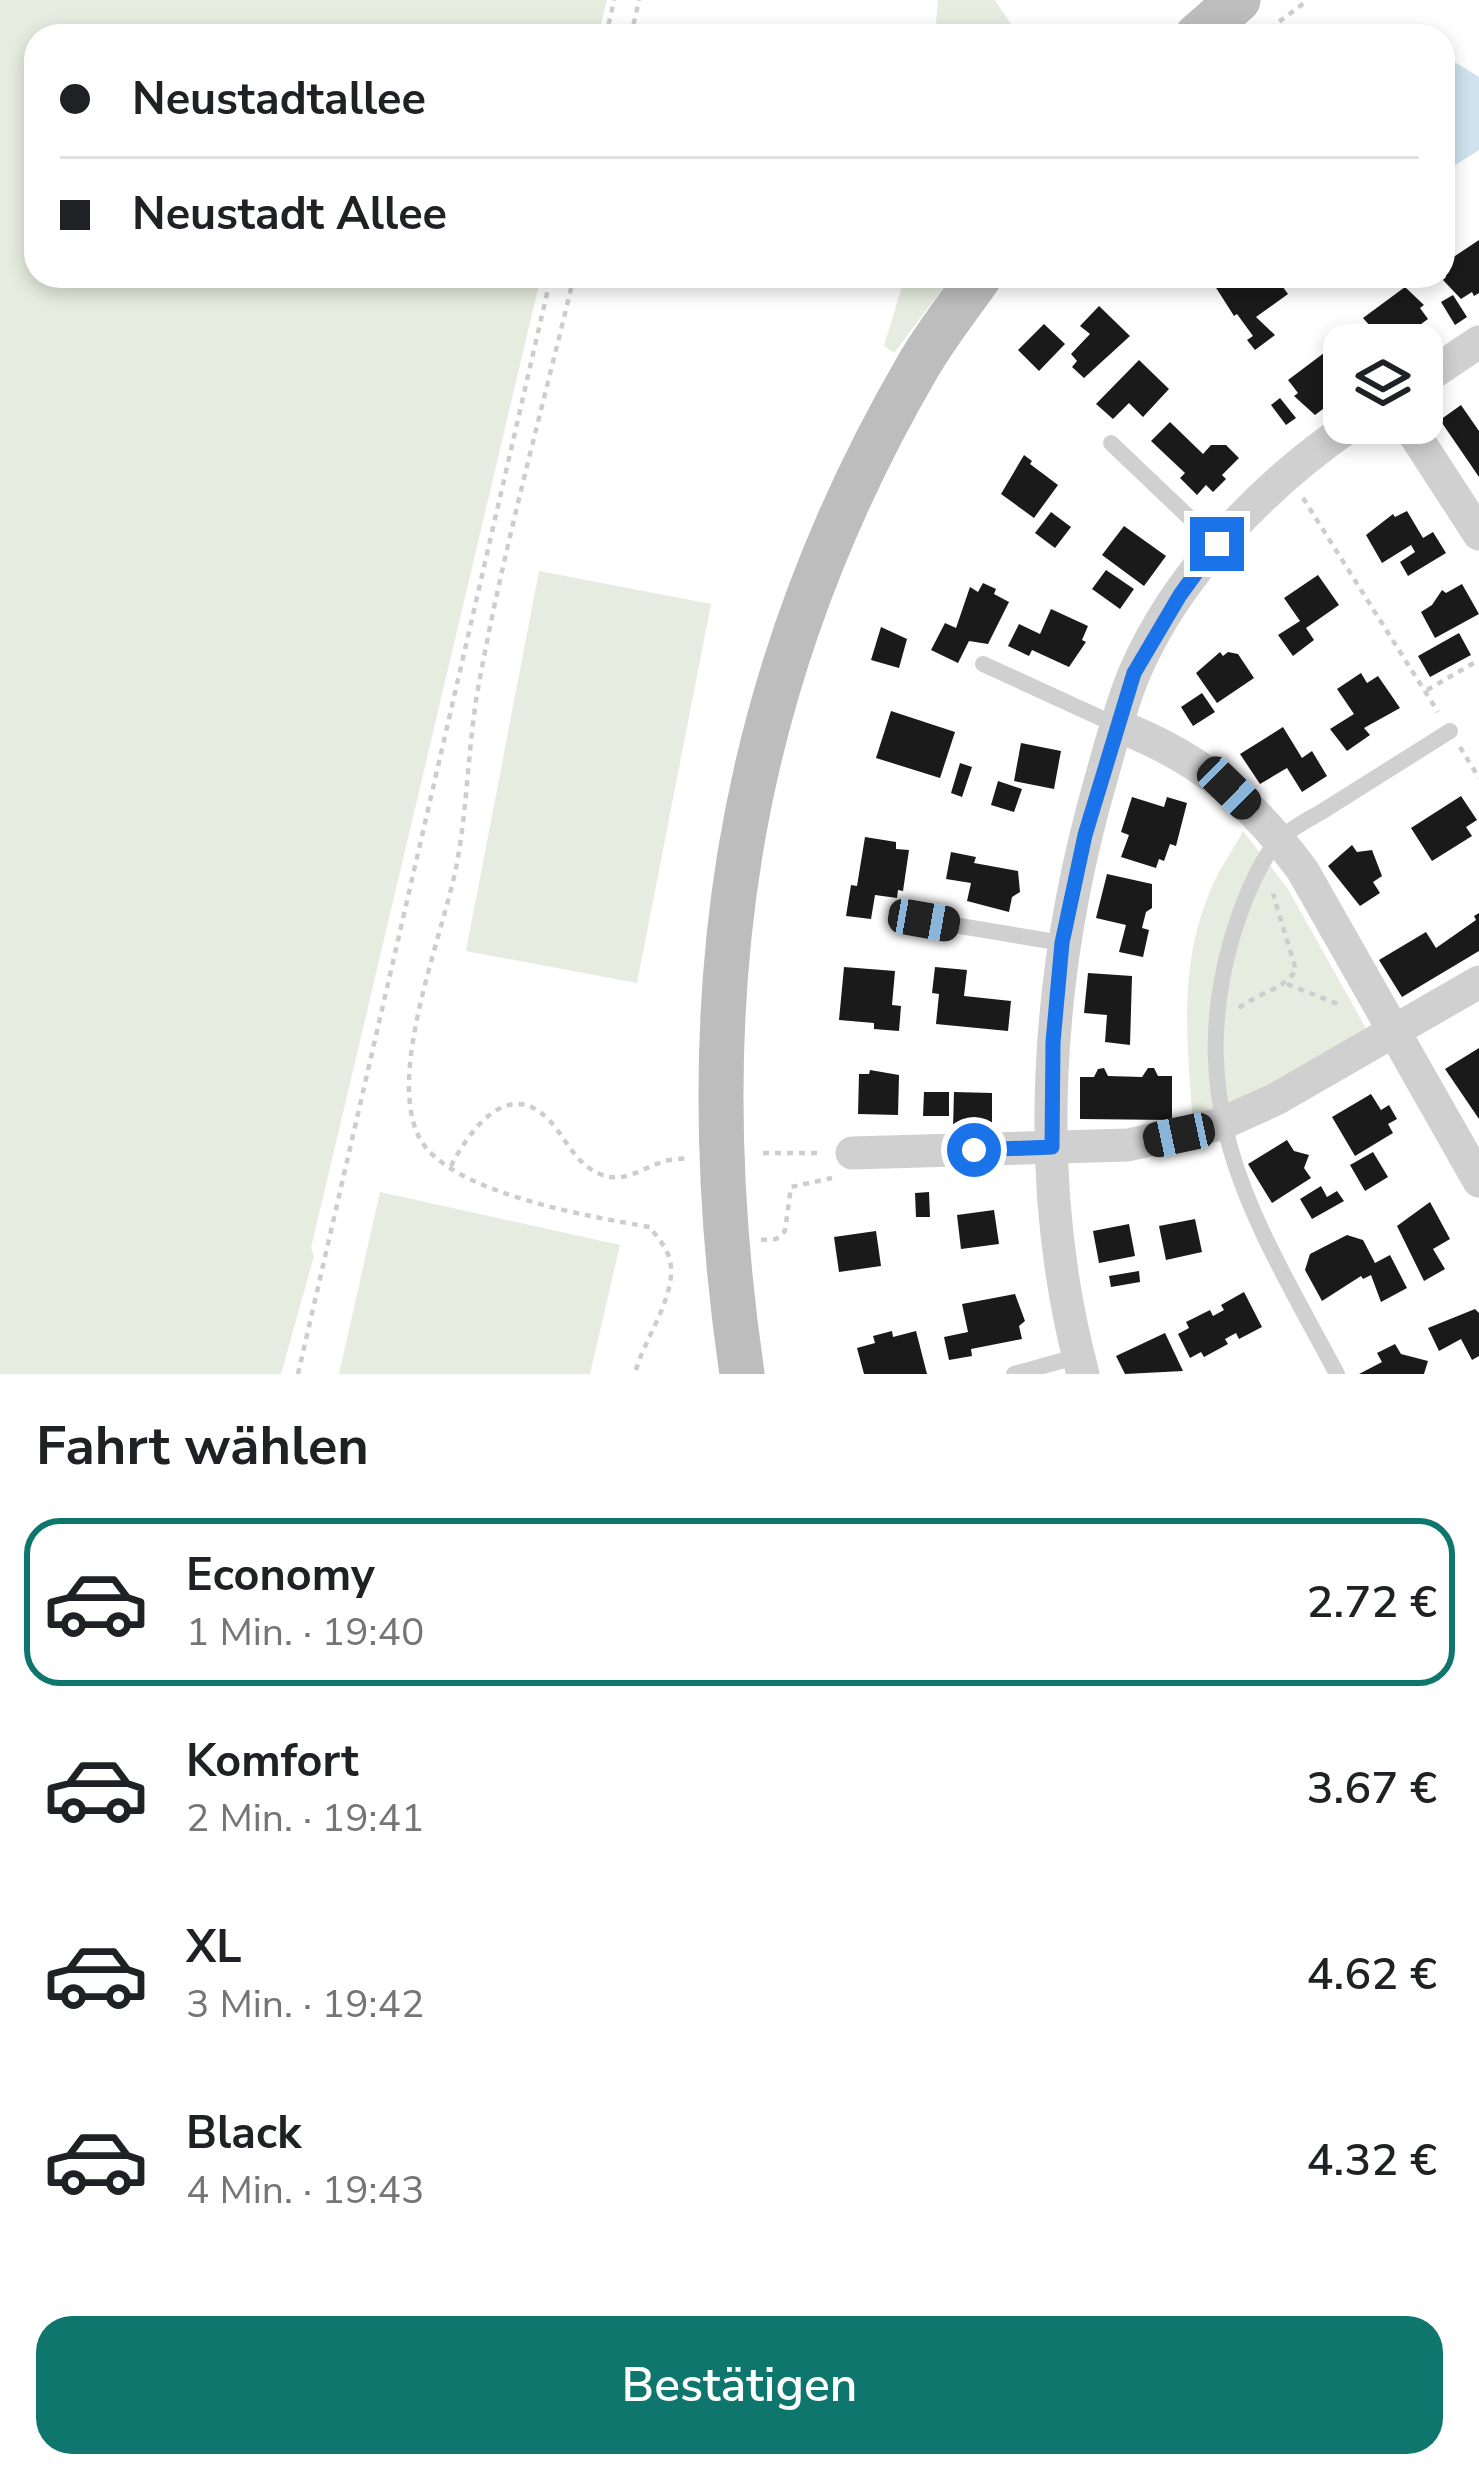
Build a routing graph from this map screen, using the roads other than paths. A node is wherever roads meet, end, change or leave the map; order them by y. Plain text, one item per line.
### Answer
1 (1238, 0) edge
2 (1211, 24) edge
3 (972, 288) edge
4 (1479, 342) edge
5 (1443, 366) edge
6 (1111, 442) dead end
7 (1328, 444) edge
8 (1421, 444) edge
9 (1479, 534) edge
10 (1217, 544) junction
11 (983, 664) dead end
12 (1116, 725) junction
13 (1450, 730) road end
14 (1274, 849) junction
15 (924, 920) dead end
16 (1062, 943) junction
17 (1479, 982) edge
18 (1388, 1020) junction
19 (1221, 1124) junction
20 (1052, 1147) junction
21 (850, 1164) road end
22 (1479, 1181) edge
23 (1081, 1365) edge
24 (742, 1374) edge
25 (1014, 1374) edge
26 (1337, 1374) edge

1 - 2 street
3 - 24 street
4 - 5 street
6 - 10 lane
7 - 10 street
8 - 9 street
10 - 12 street
11 - 12 lane
12 - 14 street
12 - 16 street
13 - 14 lane
14 - 18 street
14 - 19 lane
15 - 16 lane
16 - 20 street
17 - 18 street
18 - 19 street
18 - 22 street
19 - 20 street
19 - 26 lane
20 - 21 street
20 - 23 street
23 - 25 lane

